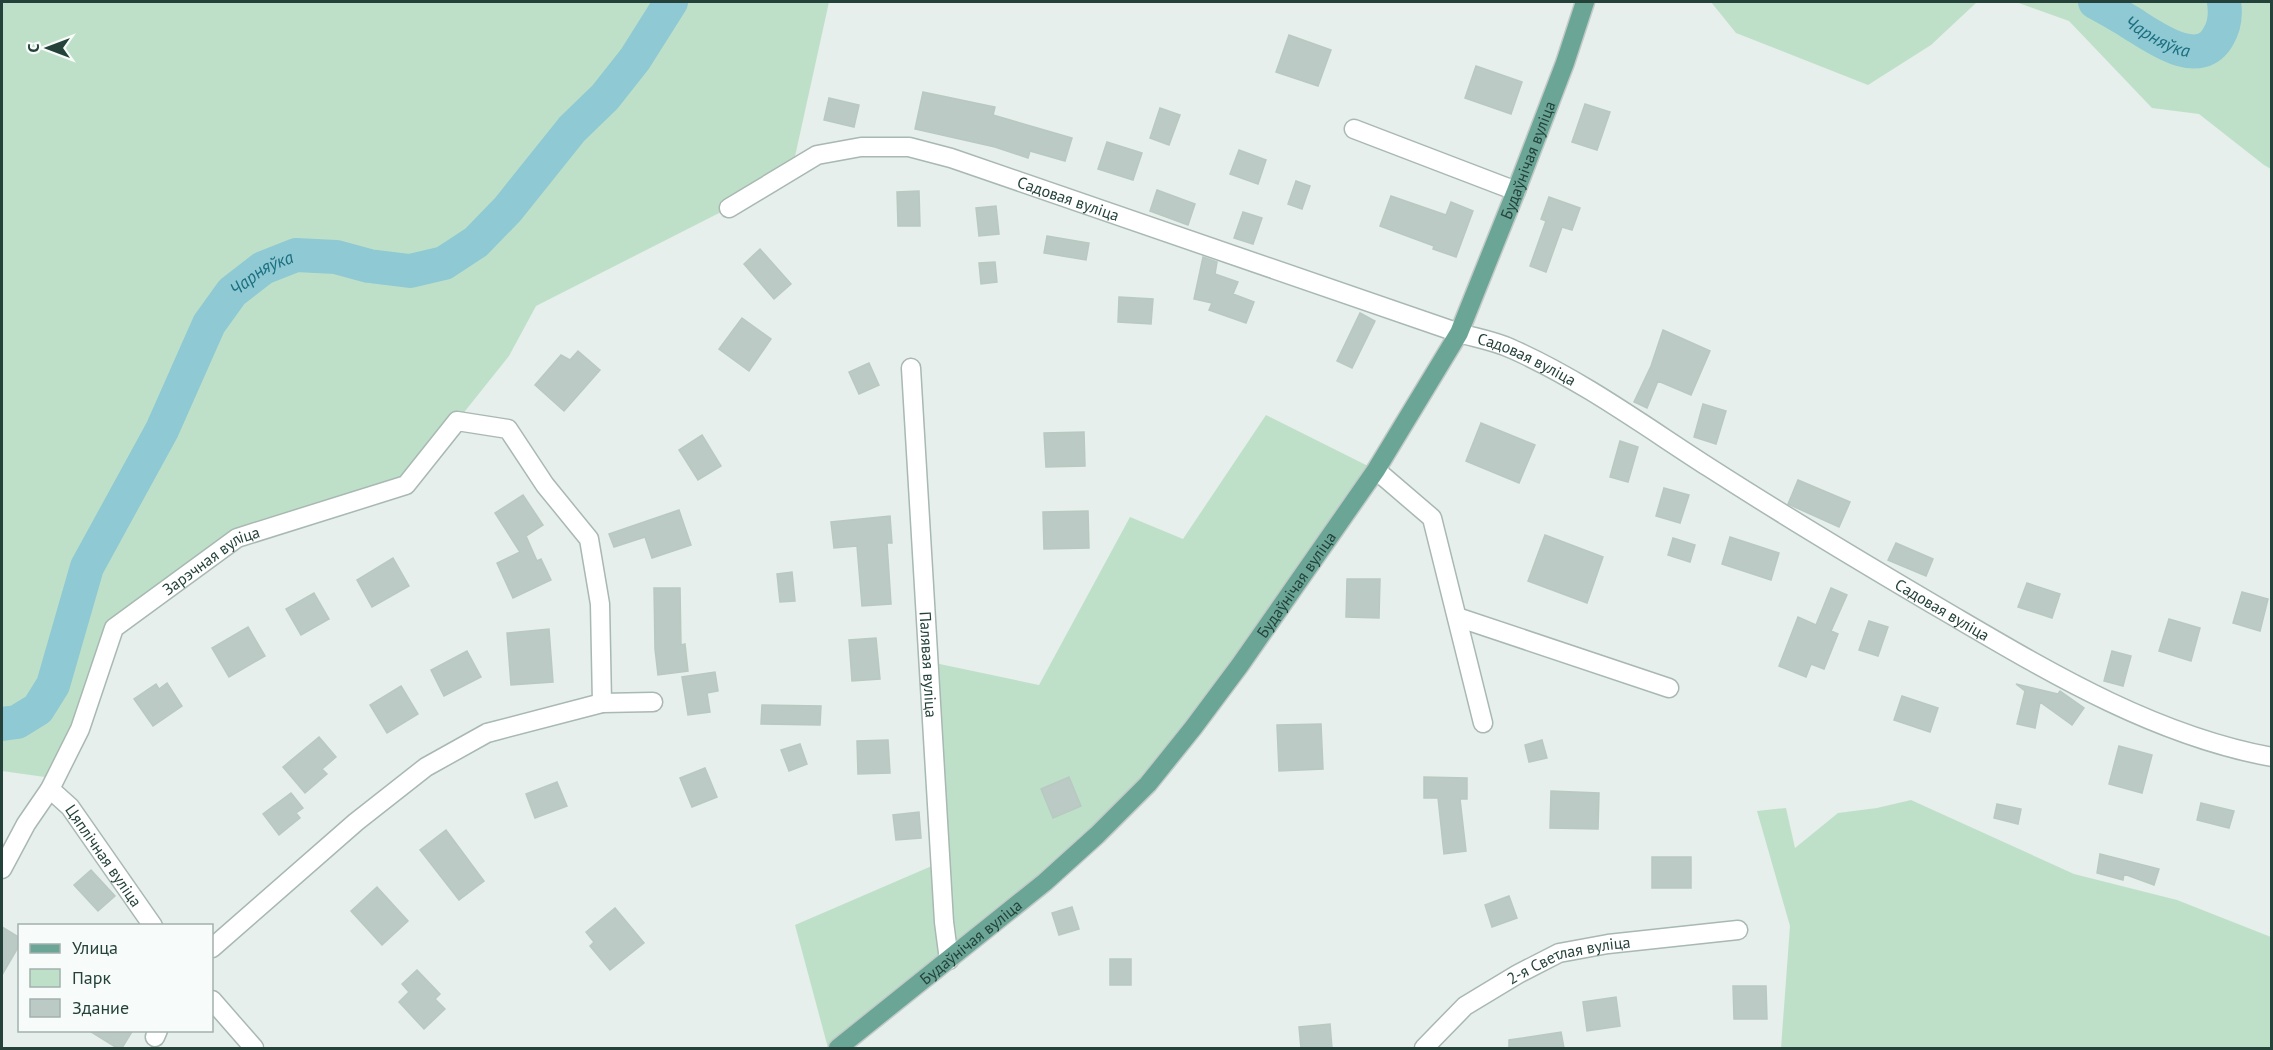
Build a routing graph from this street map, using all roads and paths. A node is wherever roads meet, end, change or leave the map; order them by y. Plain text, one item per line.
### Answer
1 (1585, 2) edge
2 (1354, 129) dead end
3 (1516, 190) junction
4 (729, 208) dead end
5 (1459, 333) junction
6 (911, 368) dead end
7 (1376, 470) junction
8 (1457, 617) junction
9 (1668, 688) dead end
10 (653, 702) dead end
11 (602, 703) junction
12 (1483, 723) dead end
13 (2271, 757) edge
14 (50, 789) junction
15 (2, 869) edge
16 (152, 924) edge
17 (1738, 930) dead end
18 (213, 947) edge
19 (949, 960) junction
20 (213, 1001) edge
21 (254, 1048) edge
22 (838, 1048) edge
23 (1424, 1048) edge

1 - 3 main road, Будаўнічая вуліца
2 - 3 street
3 - 5 main road, Будаўнічая вуліца
4 - 5 street, Садовая вуліца
5 - 7 main road, Будаўнічая вуліца
5 - 13 street, Садовая вуліца
6 - 19 street, Палявая вуліца
7 - 8 street
7 - 19 main road, Будаўнічая вуліца
8 - 9 street
8 - 12 street
10 - 11 street
11 - 14 street, Зарэчная вуліца
11 - 18 street
14 - 15 street, Зарэчная вуліца
14 - 16 street, Цяплічная вуліца
17 - 23 street, 2-я Светлая вуліца
19 - 22 main road, Будаўнічая вуліца
20 - 21 street

